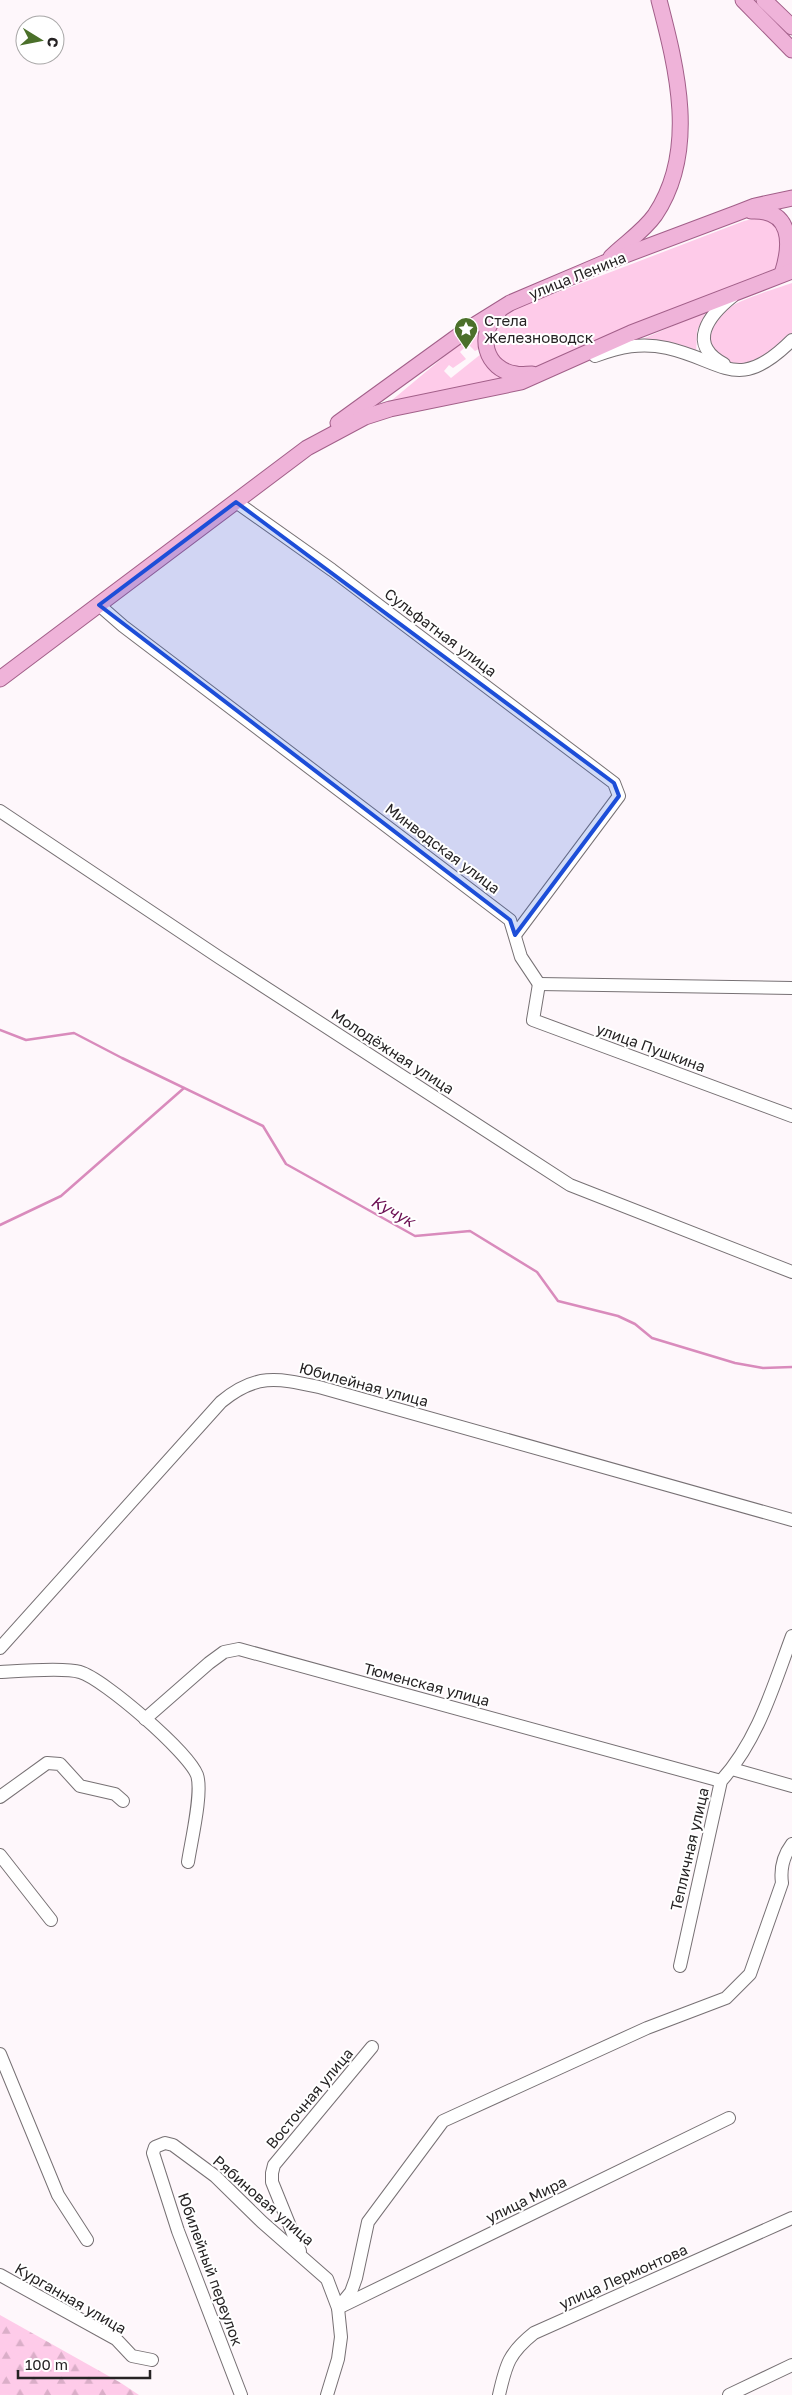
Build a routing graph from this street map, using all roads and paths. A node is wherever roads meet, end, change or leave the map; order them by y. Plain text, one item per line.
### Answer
1 (659, 0) edge
2 (743, 0) edge
3 (764, 0) edge
4 (792, 27) edge
5 (792, 50) edge
6 (792, 198) edge
7 (737, 213) junction
8 (604, 263) junction
9 (787, 272) edge
10 (740, 290) junction
11 (510, 303) junction
12 (792, 340) edge
13 (738, 370) junction
14 (543, 373) junction
15 (307, 448) junction
16 (236, 502) junction
17 (99, 605) junction
18 (0, 679) edge
19 (0, 810) edge
20 (514, 935) junction
21 (540, 984) junction
22 (792, 988) edge
23 (792, 1116) edge
24 (792, 1272) edge
25 (792, 1520) edge
26 (792, 1636) edge
27 (0, 1648) edge
28 (0, 1672) edge
29 (145, 1719) junction
30 (732, 1770) junction
31 (721, 1781) junction
32 (792, 1786) edge
33 (0, 1797) edge
34 (124, 1801) dead end
35 (792, 1844) edge
36 (0, 1855) edge
37 (188, 1862) dead end
38 (51, 1920) dead end
39 (680, 1966) dead end
40 (372, 2047) dead end
41 (0, 2054) edge
42 (729, 2118) dead end
43 (153, 2153) joint
44 (792, 2218) edge
45 (87, 2240) dead end
46 (301, 2254) junction
47 (0, 2275) edge
48 (338, 2308) junction
49 (152, 2360) dead end
50 (792, 2365) edge
51 (241, 2395) edge
52 (327, 2395) edge
53 (499, 2395) edge
54 (729, 2395) edge

1 - 8 main road
2 - 5 main road
3 - 4 main road
6 - 7 main road, улица Ленина
7 - 8 main road, улица Ленина
7 - 9 main road
8 - 11 main road, улица Ленина
9 - 10 main road
10 - 13 street
10 - 14 main road
11 - 14 main road
11 - 15 main road, улица Ленина
12 - 13 street
13 - 14 street
14 - 15 main road
15 - 16 main road
16 - 17 main road
16 - 20 street, Сульфатная улица
17 - 18 main road
17 - 20 street, Минводская улица
19 - 24 street, Молодёжная улица
20 - 21 street, Минводская улица
21 - 22 street
21 - 23 street, улица Пушкина
25 - 27 street, Юбилейная улица
26 - 30 street, Тепличная улица
28 - 29 street
29 - 31 street, Тюменская улица
29 - 37 street
30 - 31 street, Тепличная улица
30 - 32 street
31 - 39 street, Тепличная улица
33 - 34 street
35 - 48 street
36 - 38 street
40 - 46 street, Восточная улица
41 - 45 street
42 - 48 street, улица Мира
43 - 46 street, Рябиновая улица
43 - 51 street, Юбилейный переулок
44 - 53 street, улица Лермонтова
46 - 48 street, Рябиновая улица
47 - 49 street, Курганная улица
48 - 52 street, Рябиновая улица
50 - 54 street

